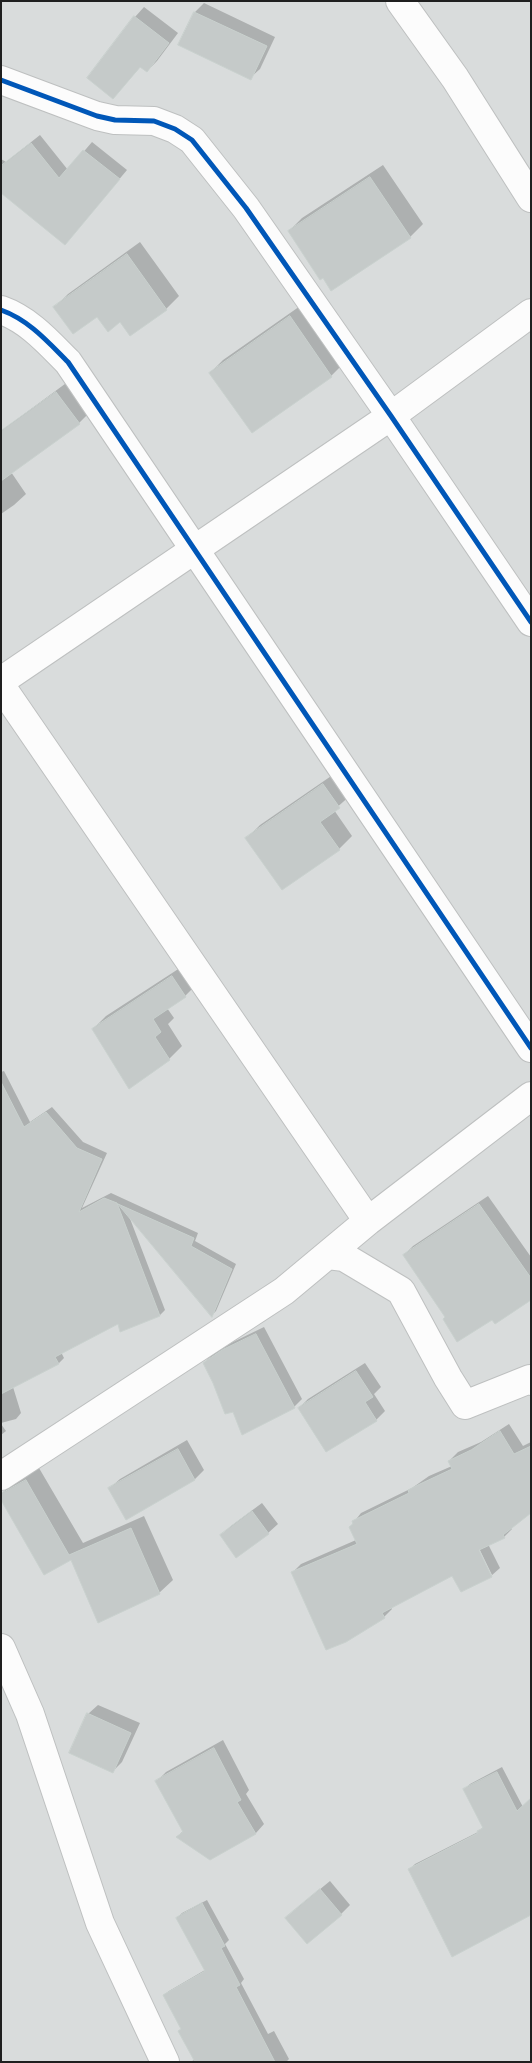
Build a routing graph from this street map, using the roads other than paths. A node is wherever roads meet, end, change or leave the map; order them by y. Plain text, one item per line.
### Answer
1 (400, 1) edge
2 (1, 80) edge
3 (531, 198) edge
4 (1, 310) edge
5 (531, 313) edge
6 (391, 416) junction
7 (194, 550) junction
8 (531, 622) edge
9 (1, 681) edge
10 (1, 686) edge
11 (531, 1048) edge
12 (531, 1096) edge
13 (368, 1221) junction
14 (328, 1255) junction
15 (531, 1382) edge
16 (1, 1476) edge
17 (1, 1648) edge
18 (165, 2062) edge

1 - 3 street
2 - 6 street
4 - 7 street
5 - 6 street
6 - 7 street
6 - 8 street
7 - 9 street
7 - 11 street
10 - 13 street
12 - 13 street
13 - 14 street
14 - 15 street
14 - 16 street
17 - 18 street

